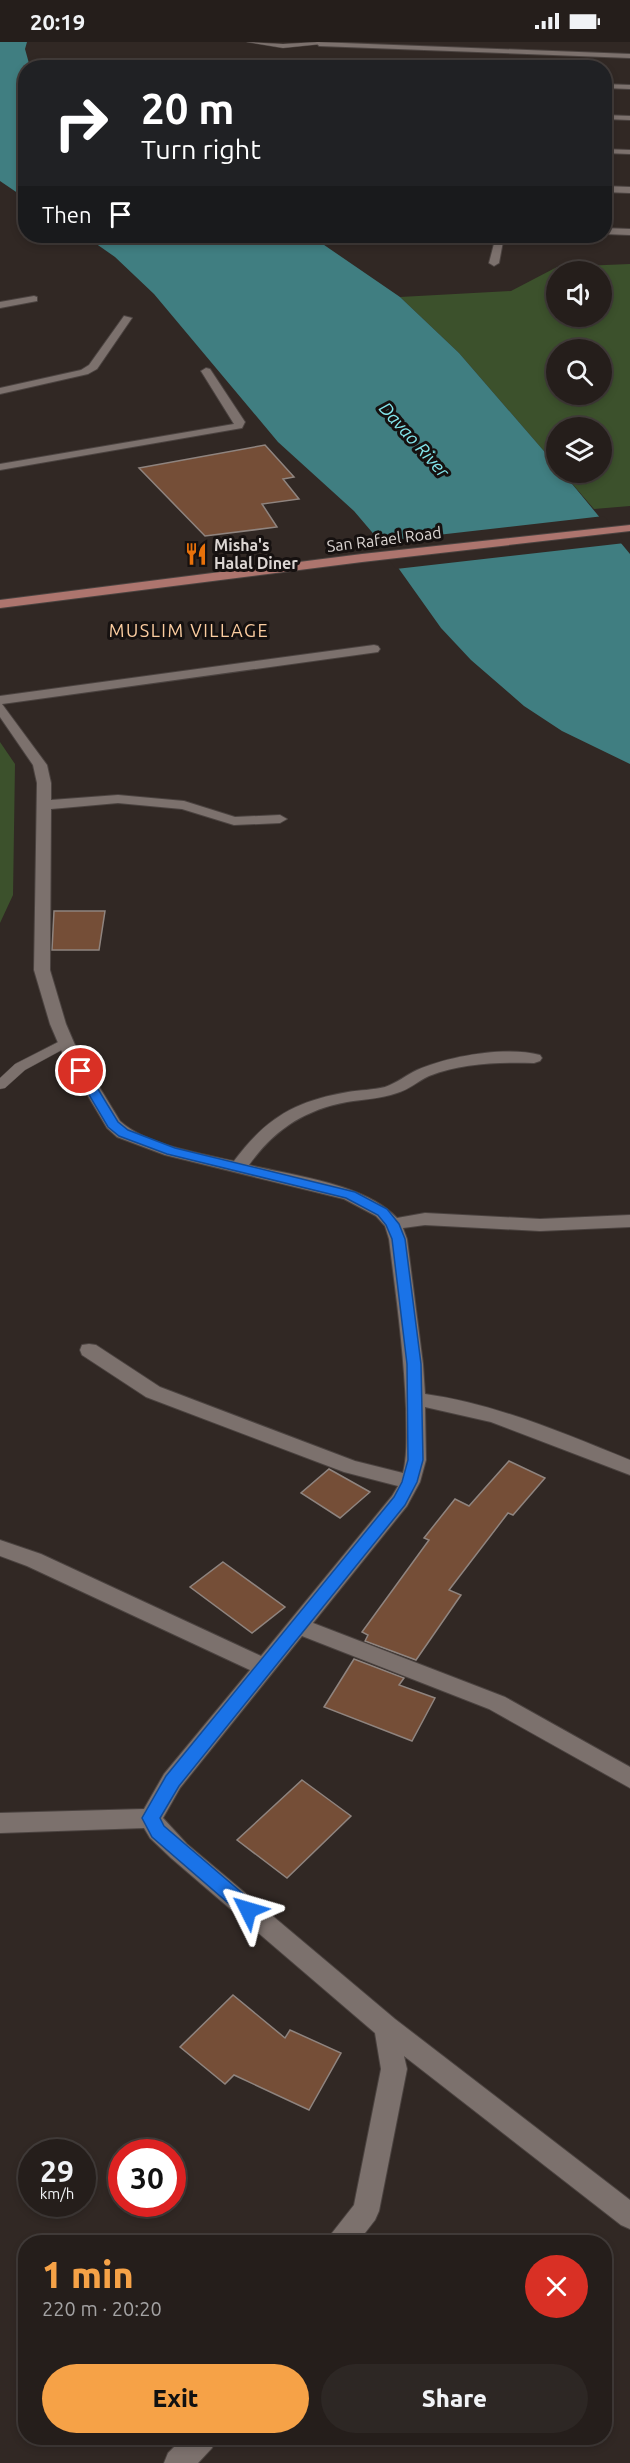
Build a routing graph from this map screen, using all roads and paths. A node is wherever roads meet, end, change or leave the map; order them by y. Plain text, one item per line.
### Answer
1 (250, 42) edge
2 (549, 42) edge
3 (319, 44) joint
4 (545, 56) junction
5 (630, 56) edge
6 (612, 86) edge
7 (630, 87) edge
8 (612, 117) edge
9 (630, 118) edge
10 (612, 151) edge
11 (630, 152) edge
12 (612, 189) edge
13 (630, 190) edge
14 (612, 231) edge
15 (630, 232) edge
16 (498, 243) edge
17 (494, 263) dead end
18 (34, 299) dead end
19 (0, 305) edge
20 (127, 318) dead end
21 (206, 371) dead end
22 (0, 391) edge
23 (0, 467) edge
24 (630, 528) edge
25 (0, 604) edge
26 (374, 649) dead end
27 (0, 700) edge
28 (0, 707) edge
29 (45, 804) junction
30 (280, 819) dead end
31 (66, 1042) junction
32 (534, 1058) dead end
33 (0, 1085) edge
34 (237, 1167) junction
35 (630, 1221) edge
36 (393, 1224) junction
37 (89, 1350) dead end
38 (415, 1399) junction
39 (630, 1468) edge
40 (410, 1482) junction
41 (0, 1548) edge
42 (299, 1626) junction
43 (266, 1668) junction
44 (630, 1779) edge
45 (151, 1818) junction
46 (0, 1823) edge
47 (386, 2027) junction
48 (630, 2216) edge
49 (347, 2235) edge
50 (195, 2445) edge
51 (178, 2463) edge

1 - 3 lane
2 - 4 street
3 - 4 street
4 - 5 street
6 - 7 street
8 - 9 street
10 - 11 street
12 - 13 street
14 - 15 street
16 - 17 street
18 - 19 street
20 - 22 street
21 - 23 street
24 - 25 main road, San Rafael Road
26 - 27 street
28 - 29 street
29 - 30 street
29 - 31 street
31 - 33 lane
31 - 34 street
32 - 34 street
34 - 36 street
35 - 36 street
36 - 38 street
37 - 40 street
38 - 39 street
38 - 40 street
40 - 42 street
41 - 43 street
42 - 43 street
42 - 44 street
43 - 45 street
45 - 46 street
45 - 47 street
47 - 48 street
47 - 49 street
50 - 51 street

